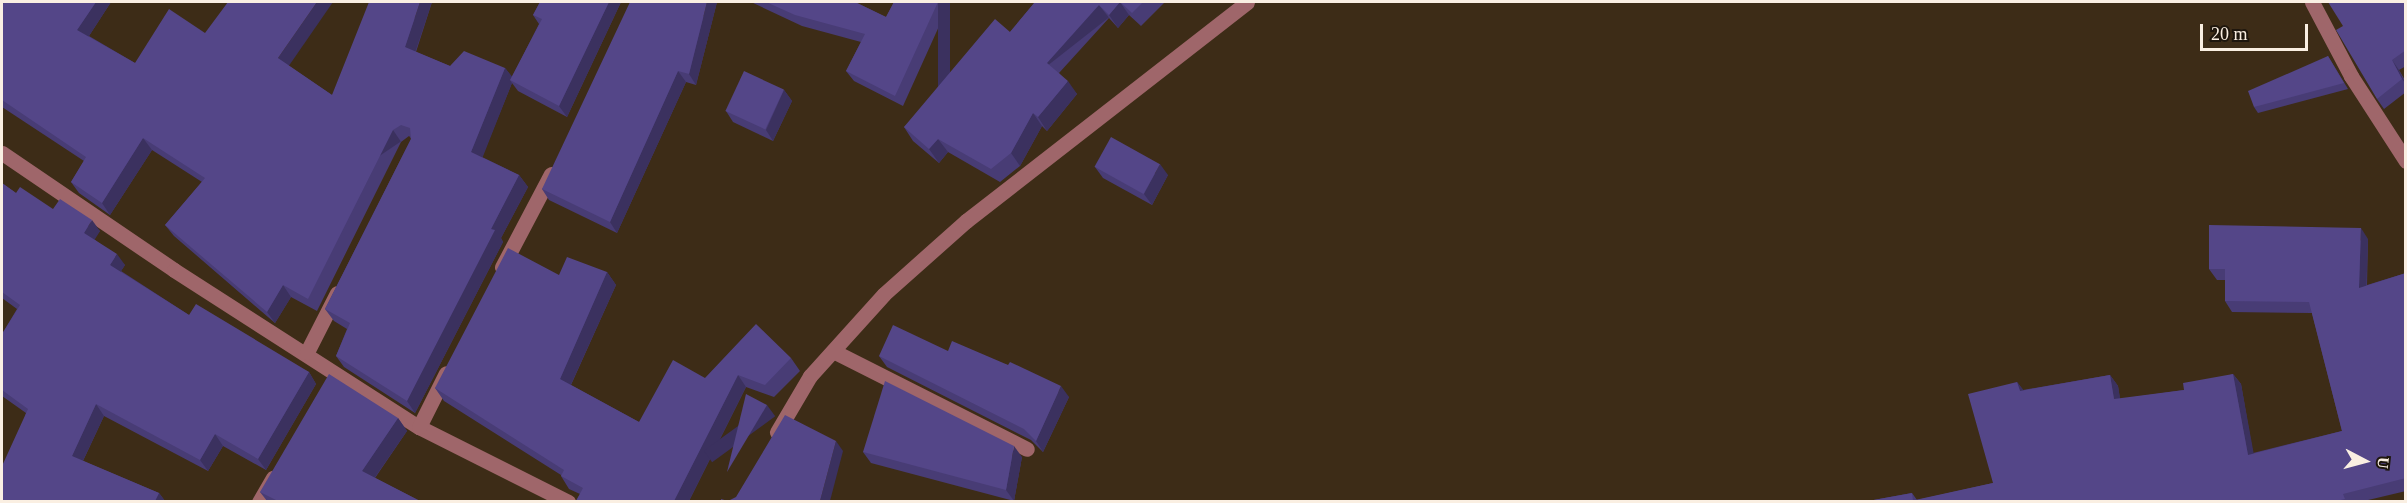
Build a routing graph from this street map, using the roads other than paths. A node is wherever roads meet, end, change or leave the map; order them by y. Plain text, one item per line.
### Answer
1 (1247, 2) edge
2 (2312, 2) edge
3 (2, 153) edge
4 (2406, 161) edge
5 (556, 163) edge
6 (496, 279) edge
7 (343, 280) edge
8 (833, 351) junction
9 (307, 352) junction
10 (452, 363) edge
11 (335, 371) junction
12 (323, 391) edge
13 (419, 427) junction
14 (770, 444) edge
15 (1027, 450) edge
16 (282, 461) edge
17 (259, 501) edge
18 (568, 501) edge

1 - 8 street
2 - 4 street
3 - 9 street
5 - 6 street
7 - 9 street
8 - 14 street
8 - 15 street
9 - 11 street
10 - 13 street
11 - 12 street
11 - 13 street
13 - 18 street
16 - 17 street

